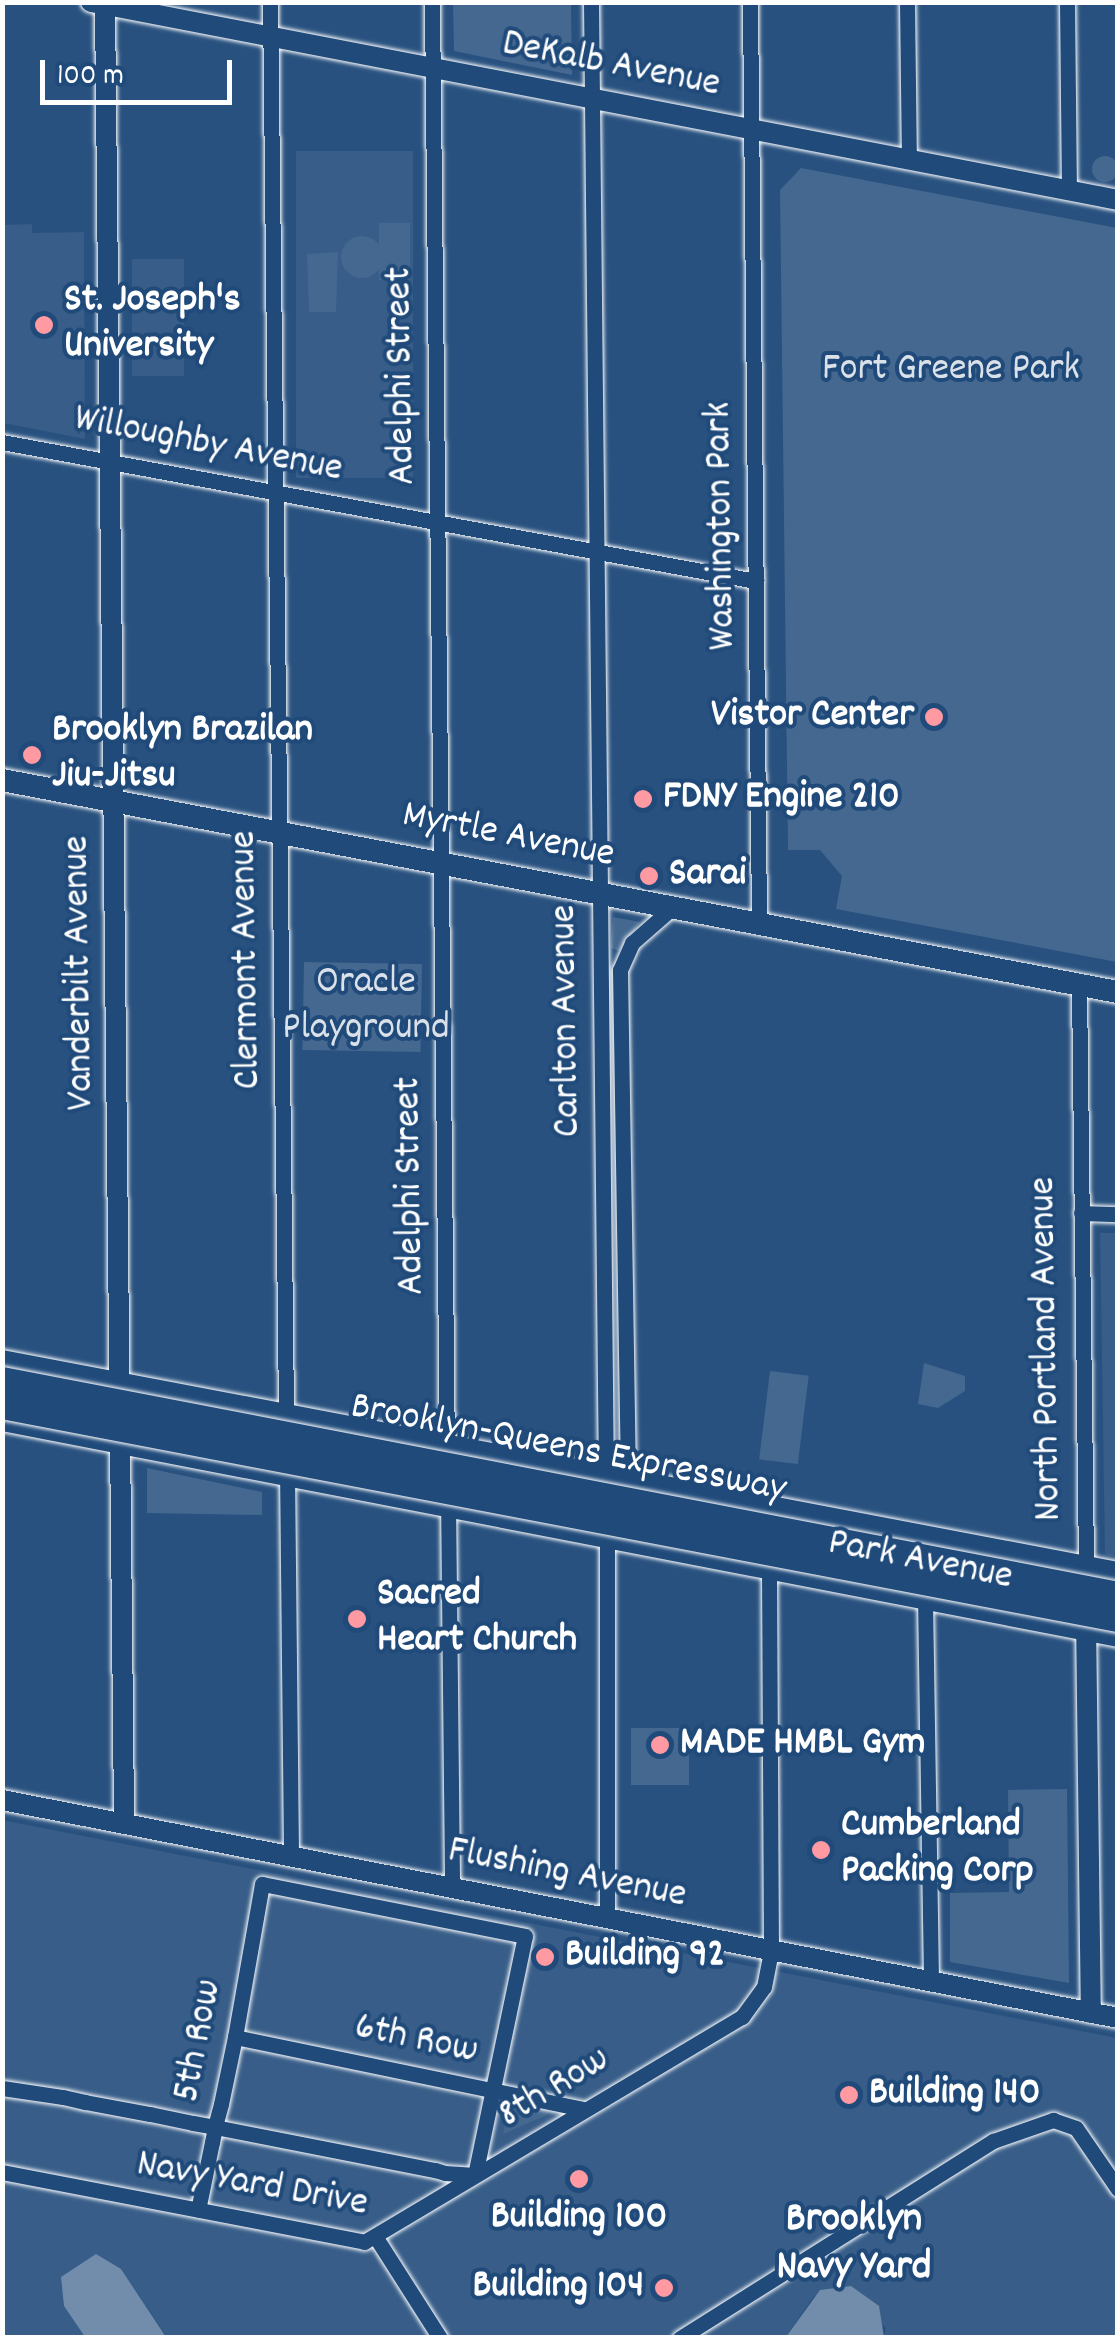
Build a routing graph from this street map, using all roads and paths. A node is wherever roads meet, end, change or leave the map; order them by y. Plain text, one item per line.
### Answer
1 (270, 2) edge
2 (432, 2) edge
3 (591, 2) edge
4 (750, 2) edge
5 (907, 2) edge
6 (1067, 2) edge
7 (100, 3) edge
8 (270, 36) junction
9 (432, 68) junction
10 (592, 98) junction
11 (751, 129) junction
12 (908, 160) junction
13 (1069, 190) junction
14 (1118, 200) edge
15 (2, 442) edge
16 (110, 460) junction
17 (275, 491) junction
18 (438, 522) junction
19 (597, 553) junction
20 (756, 581) junction
21 (2, 780) edge
22 (114, 800) junction
23 (278, 832) junction
24 (441, 862) junction
25 (598, 892) junction
26 (673, 906) junction
27 (759, 923) junction
28 (1079, 985) junction
29 (1118, 992) edge
30 (1081, 1213) junction
31 (1118, 1214) edge
32 (2, 1360) edge
33 (2, 1381) edge
34 (121, 1382) junction
35 (2, 1405) edge
36 (286, 1414) junction
37 (2, 1421) edge
38 (122, 1444) junction
39 (447, 1445) junction
40 (606, 1475) junction
41 (287, 1476) junction
42 (628, 1479) junction
43 (769, 1505) junction
44 (448, 1507) junction
45 (607, 1538) junction
46 (1086, 1566) junction
47 (769, 1568) junction
48 (1118, 1572) edge
49 (1118, 1596) edge
50 (926, 1598) junction
51 (1118, 1618) edge
52 (1086, 1631) junction
53 (1118, 1637) edge
54 (2, 1800) edge
55 (124, 1823) junction
56 (291, 1856) junction
57 (452, 1888) junction
58 (607, 1918) junction
59 (772, 1951) junction
60 (931, 1982) junction
61 (1091, 2013) junction
62 (1118, 2018) edge
63 (235, 2037) junction
64 (2, 2088) edge
65 (496, 2090) junction
66 (584, 2109) junction
67 (215, 2127) junction
68 (2, 2172) edge
69 (475, 2175) junction
70 (1118, 2189) edge
71 (198, 2210) junction
72 (375, 2236) junction
73 (440, 2338) edge
74 (680, 2338) edge

1 - 8 street, Clermont Avenue
2 - 9 street, Adelphi Street
3 - 10 street, Carlton Avenue
4 - 11 street, Washington Park
5 - 12 street
6 - 13 street
7 - 8 main road, DeKalb Avenue
7 - 16 main road, Vanderbilt Avenue
8 - 9 main road, DeKalb Avenue
8 - 17 street, Clermont Avenue
9 - 10 main road, DeKalb Avenue
9 - 18 street, Adelphi Street
10 - 11 main road, DeKalb Avenue
10 - 19 street, Carlton Avenue
11 - 12 main road, DeKalb Avenue
11 - 20 street, Washington Park
12 - 13 main road, DeKalb Avenue
13 - 14 main road, DeKalb Avenue
15 - 16 street, Willoughby Avenue
16 - 17 street, Willoughby Avenue
16 - 22 main road, Vanderbilt Avenue
17 - 18 street, Willoughby Avenue
17 - 23 street, Clermont Avenue
18 - 19 street, Willoughby Avenue
18 - 24 street, Adelphi Street
19 - 20 street, Willoughby Avenue
19 - 25 street, Carlton Avenue
20 - 27 street, Washington Park
21 - 22 main road, Myrtle Avenue
22 - 23 main road, Myrtle Avenue
22 - 34 main road, Vanderbilt Avenue
23 - 24 main road, Myrtle Avenue
23 - 36 street, Clermont Avenue
24 - 25 main road, Myrtle Avenue
24 - 39 street, Adelphi Street
25 - 26 main road, Myrtle Avenue
25 - 40 street, Carlton Avenue
26 - 27 main road, Myrtle Avenue
26 - 42 street, Carlton Avenue
27 - 28 main road, Myrtle Avenue
28 - 29 main road, Myrtle Avenue
28 - 30 street, North Portland Avenue
30 - 31 street
30 - 46 street, North Portland Avenue
32 - 34 main road, Park Avenue
33 - 49 highway, Brooklyn-Queens Expressway, bridge
34 - 36 main road, Park Avenue
34 - 38 main road, Vanderbilt Avenue
35 - 51 highway, Brooklyn-Queens Expressway, bridge
36 - 39 main road, Park Avenue
36 - 41 street, Clermont Avenue
37 - 38 main road, Park Avenue
38 - 41 main road, Park Avenue
38 - 55 main road, Vanderbilt Avenue
39 - 40 main road, Park Avenue
39 - 44 street, Adelphi Street
40 - 42 main road, Park Avenue
40 - 45 street, Carlton Avenue
41 - 44 main road, Park Avenue
41 - 56 street, Clermont Avenue
42 - 43 main road, Park Avenue
43 - 46 main road, Park Avenue
43 - 47 street
44 - 45 main road, Park Avenue
44 - 57 street, Adelphi Street
45 - 47 main road, Park Avenue
45 - 58 street, Carlton Avenue
46 - 48 main road, Park Avenue
46 - 52 main road, North Portland Avenue
47 - 50 main road, Park Avenue
47 - 59 street
50 - 52 main road, Park Avenue
50 - 60 street
52 - 53 main road, Park Avenue
52 - 61 main road, North Portland Avenue
54 - 55 main road, Flushing Avenue
55 - 56 main road, Flushing Avenue
56 - 57 main road, Flushing Avenue
57 - 58 main road, Flushing Avenue
58 - 59 main road, Flushing Avenue
59 - 60 main road, Flushing Avenue
59 - 66 street, 8th Row
60 - 61 main road, Flushing Avenue
61 - 62 main road, Flushing Avenue
63 - 65 street, 6th Row
63 - 65 street, 5th Row
63 - 67 street, 5th Row
64 - 67 street, Navy Yard Drive
65 - 66 street, 6th Row
65 - 69 street
66 - 69 street, 8th Row
67 - 69 street, Navy Yard Drive
67 - 71 street, 5th Row
68 - 71 street, Navy Yard Drive
69 - 72 street, 8th Row
70 - 74 street
71 - 72 street, Navy Yard Drive
72 - 73 street, Navy Yard Drive

